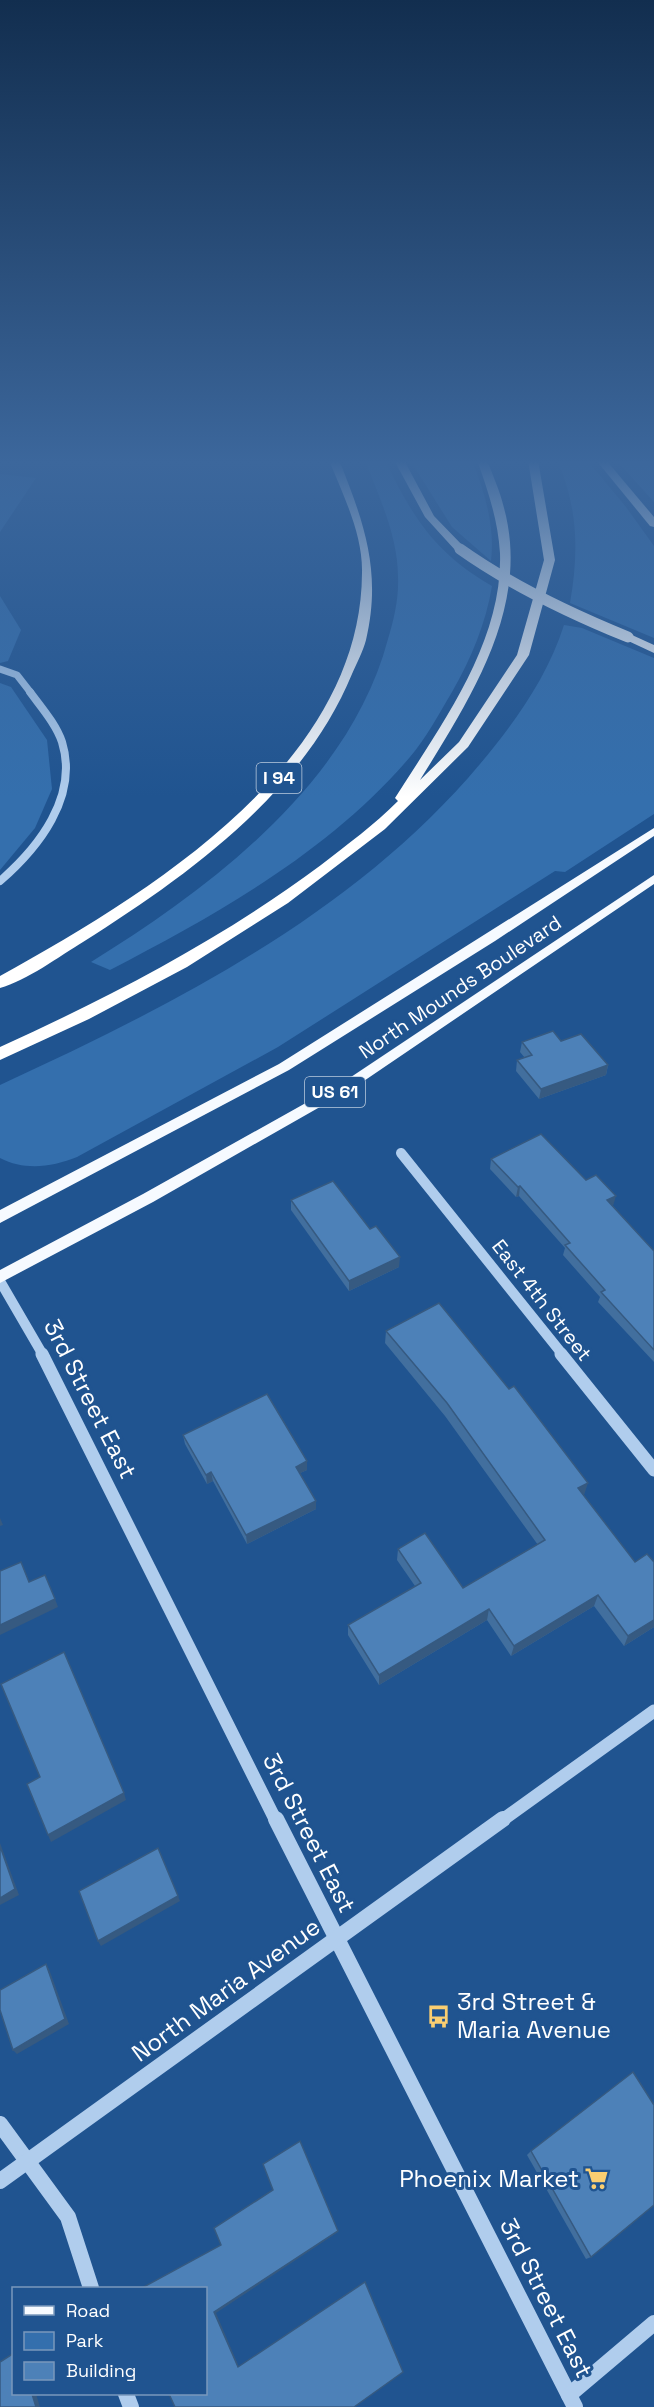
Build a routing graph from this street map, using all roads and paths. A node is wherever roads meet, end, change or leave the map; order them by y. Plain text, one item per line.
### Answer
1 (366, 572) edge
2 (496, 572) edge
3 (503, 572) edge
4 (548, 572) edge
5 (654, 649) edge
6 (0, 669) edge
7 (390, 818) junction
8 (654, 831) edge
9 (654, 879) edge
10 (0, 881) edge
11 (0, 983) edge
12 (0, 1054) edge
13 (401, 1153) dead end
14 (0, 1217) edge
15 (0, 1279) edge
16 (654, 1470) edge
17 (654, 1711) edge
18 (335, 1938) junction
19 (0, 2124) edge
20 (28, 2161) junction
21 (0, 2181) edge
22 (90, 2287) edge
23 (654, 2323) edge
24 (572, 2401) edge

1 - 11 highway, I 94
2 - 5 highway, bridge
3 - 7 highway
4 - 7 highway
6 - 10 street
7 - 12 highway
8 - 14 main road, North Mounds Boulevard / US 61
9 - 15 main road, North Mounds Boulevard / US 61
13 - 16 street, East 4th Street
15 - 18 street, 3rd Street East
17 - 18 street, North Maria Avenue
18 - 20 street, North Maria Avenue
18 - 24 street, 3rd Street East
19 - 20 street
20 - 21 street, North Maria Avenue
20 - 22 street
23 - 24 street

